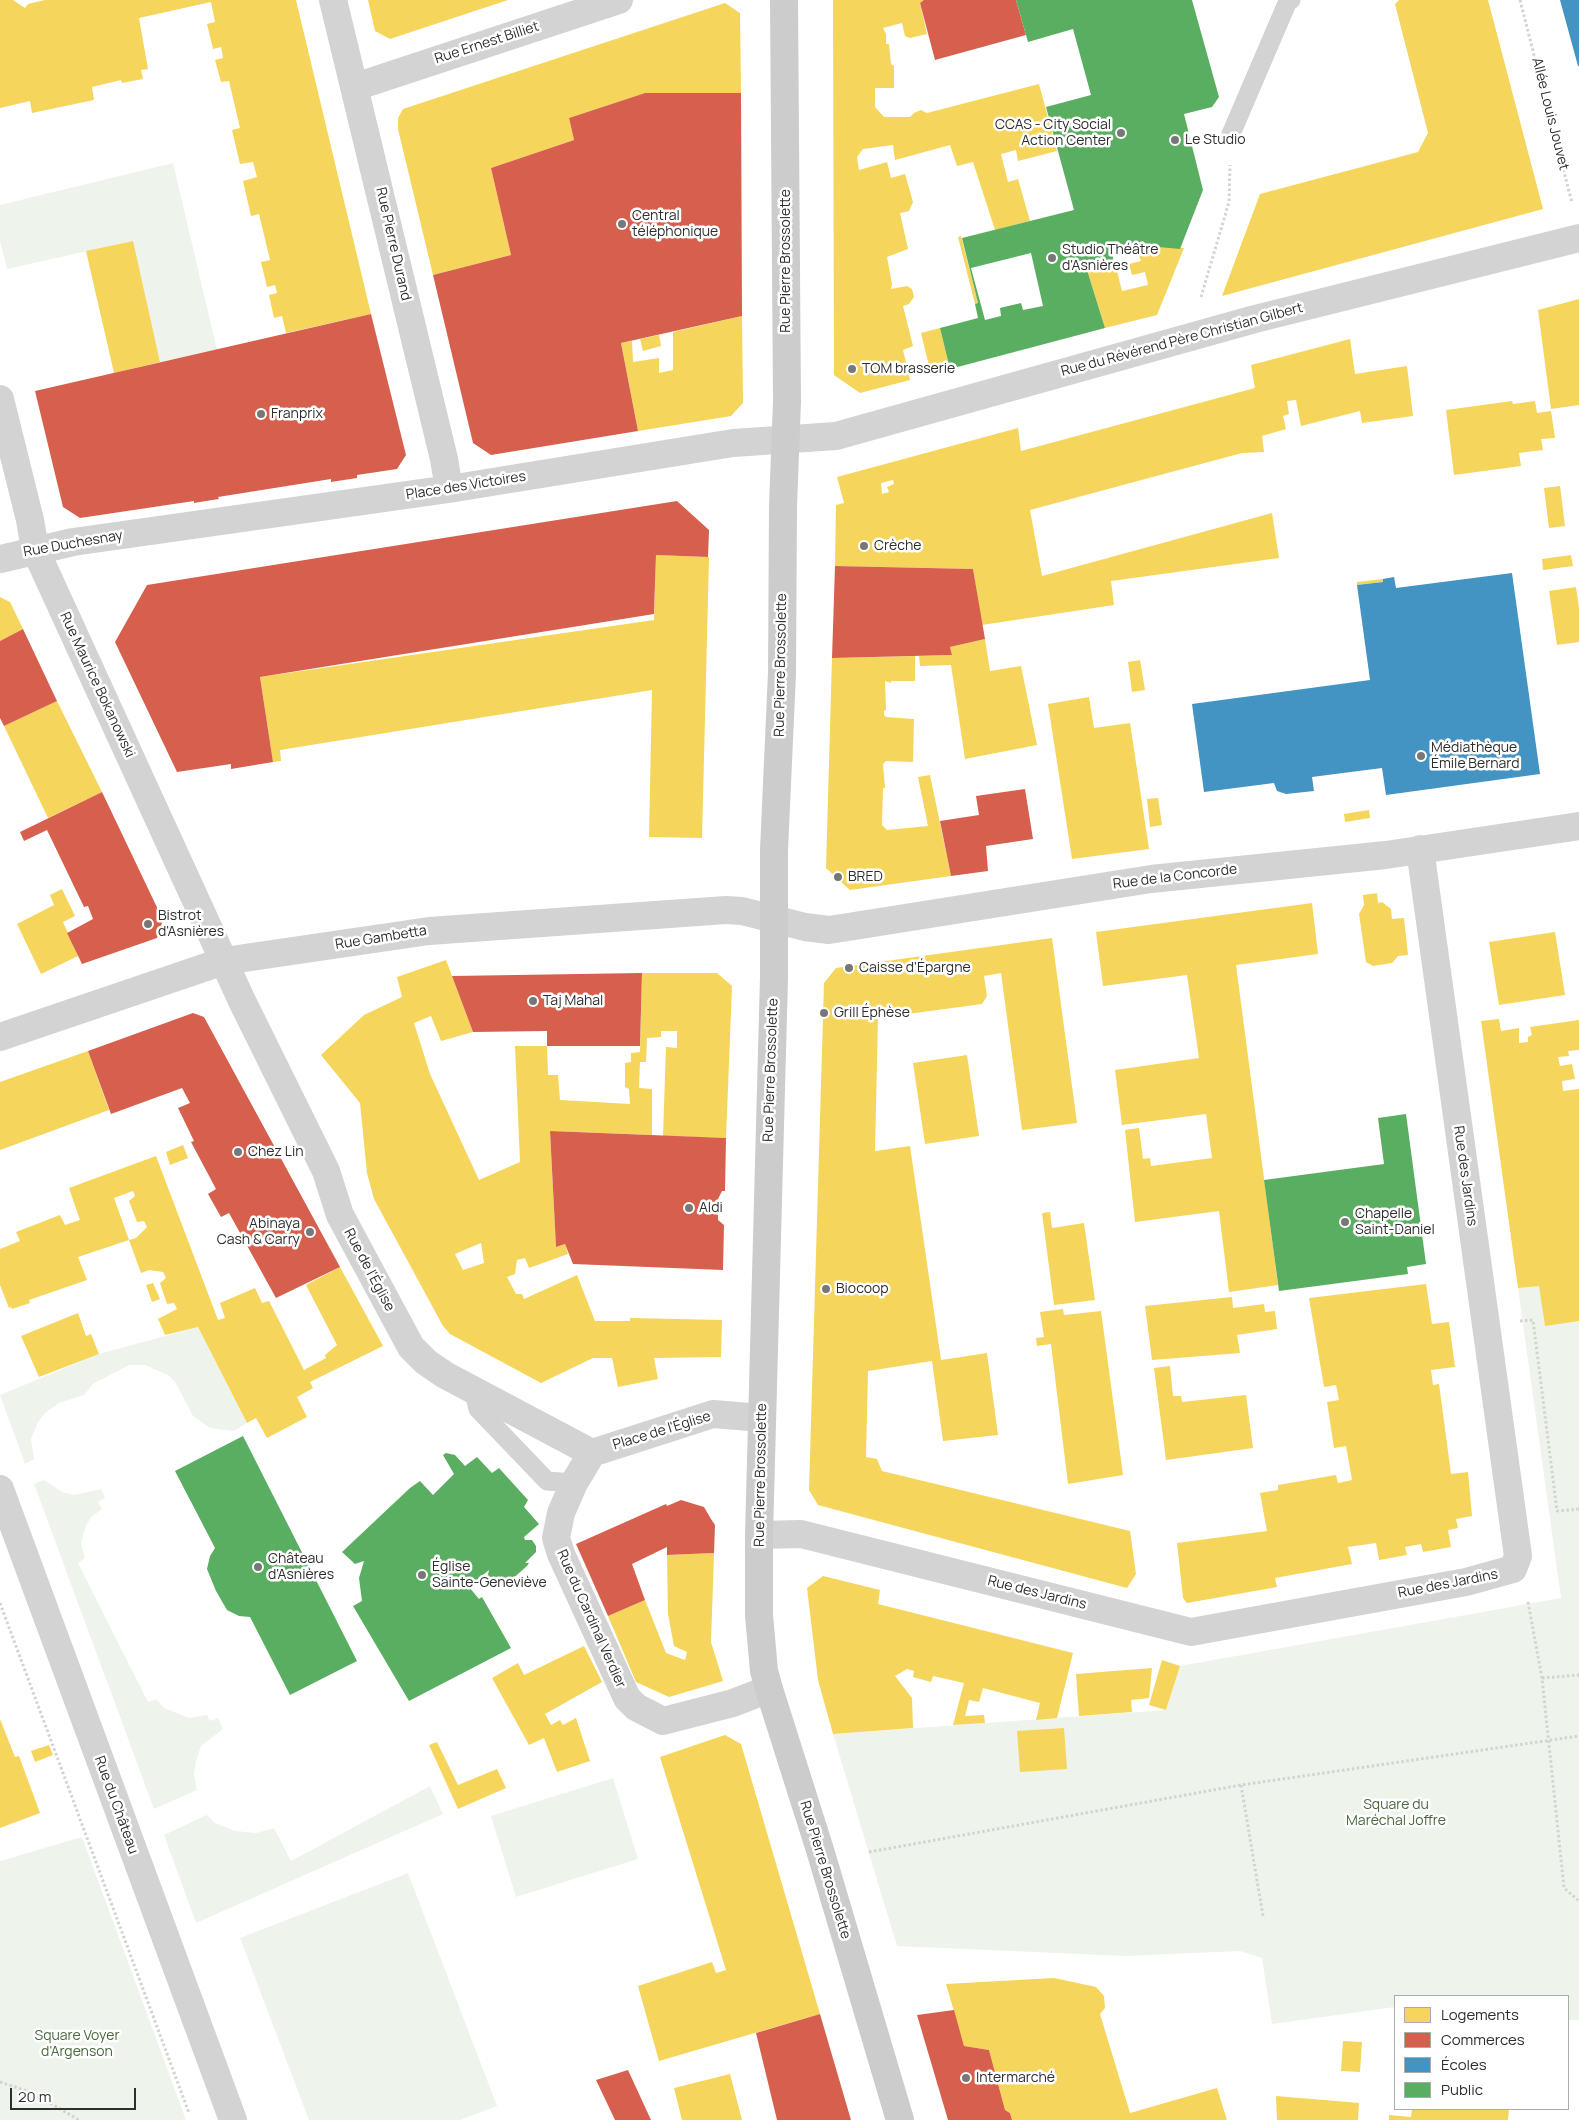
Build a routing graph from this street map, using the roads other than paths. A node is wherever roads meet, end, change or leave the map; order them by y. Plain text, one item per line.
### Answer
1 (333, 0) edge
2 (619, 0) edge
3 (784, 0) edge
4 (1290, 0) edge
5 (355, 88) junction
6 (1231, 134) road end
7 (1579, 238) edge
8 (0, 399) edge
9 (786, 440) junction
10 (449, 490) junction
11 (147, 532) joint
12 (35, 549) junction
13 (0, 559) edge
14 (1579, 826) edge
15 (1420, 849) junction
16 (773, 919) junction
17 (224, 961) junction
18 (0, 1037) edge
19 (472, 1389) junction
20 (762, 1418) junction
21 (592, 1453) junction
22 (574, 1483) junction
23 (0, 1489) edge
24 (759, 1535) junction
25 (769, 1690) junction
26 (233, 2120) edge
27 (900, 2120) edge

1 - 5 street, Rue Pierre Durand
2 - 5 street, Rue Ernest Billiet
3 - 9 main road, Rue Pierre Brossolette
4 - 6 lane
5 - 10 street, Rue Pierre Durand
7 - 9 street, Rue du Révérend Père Christian Gilbert
8 - 12 street, Rue Maurice Bokanowski
9 - 10 street, Place des Victoires
9 - 16 main road, Rue Pierre Brossolette
10 - 11 street, Place des Victoires
11 - 12 street, Rue Duchesnay
12 - 13 street, Rue Duchesnay
12 - 17 street, Rue Maurice Bokanowski
14 - 15 street, Rue de la Concorde
15 - 16 street, Rue de la Concorde
15 - 24 street, Rue des Jardins
16 - 17 street, Rue Gambetta
16 - 20 main road, Rue Pierre Brossolette
17 - 18 street, Rue Gambetta
17 - 19 street, Rue de l'Église
19 - 21 street, Rue de l'Église
19 - 22 lane
20 - 21 street, Place de l'Église
20 - 24 main road, Rue Pierre Brossolette
21 - 22 street, Rue du Cardinal Verdier
22 - 25 street, Rue du Cardinal Verdier
23 - 26 street, Rue du Château
24 - 25 main road, Rue Pierre Brossolette
25 - 27 main road, Rue Pierre Brossolette

